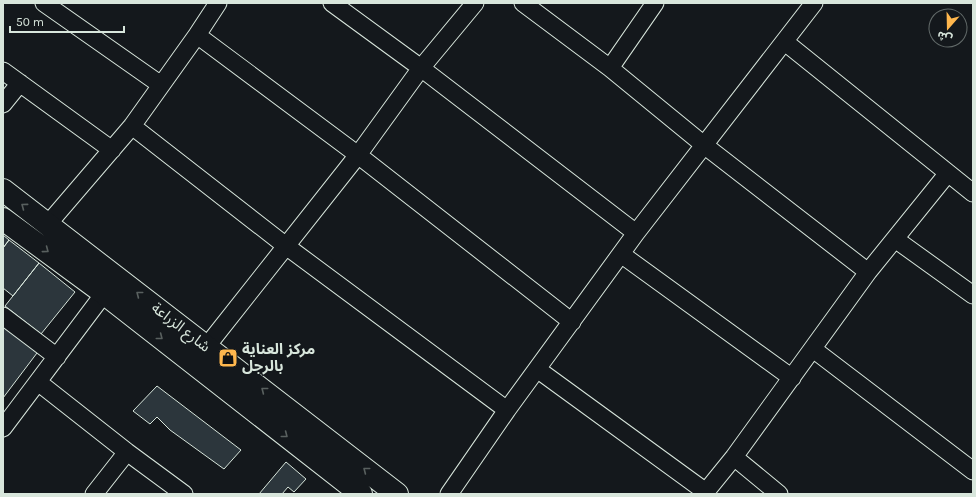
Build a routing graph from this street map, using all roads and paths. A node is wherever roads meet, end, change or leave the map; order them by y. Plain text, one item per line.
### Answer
1 (44, 3) edge
2 (218, 3) edge
3 (332, 3) edge
4 (475, 3) edge
5 (523, 3) edge
6 (655, 3) edge
7 (814, 3) edge
8 (197, 35) junction
9 (785, 42) junction
10 (421, 68) junction
11 (610, 68) junction
12 (3, 71) edge
13 (20, 83) junction
14 (161, 86) junction
15 (3, 104) edge
16 (132, 126) junction
17 (704, 145) junction
18 (112, 150) junction
19 (358, 155) junction
20 (948, 173) junction
21 (3, 190) edge
22 (973, 192) edge
23 (3, 219) edge
24 (48, 224) junction
25 (636, 233) junction
26 (895, 239) junction
27 (286, 246) junction
28 (621, 254) junction
29 (868, 272) junction
30 (111, 285) junction
31 (971, 288) edge
32 (3, 316) edge
33 (572, 322) junction
34 (207, 346) junction
35 (813, 349) junction
36 (57, 357) junction
37 (537, 369) junction
38 (792, 378) junction
39 (38, 382) junction
40 (507, 410) junction
41 (3, 428) edge
42 (127, 452) junction
43 (734, 457) junction
44 (973, 471) edge
45 (705, 493) edge
46 (94, 494) edge
47 (184, 494) edge
48 (361, 494) edge
49 (397, 494) edge
50 (449, 494) edge
51 (779, 494) edge

1 - 14 street
2 - 8 street
3 - 10 street
4 - 10 street
5 - 11 street
6 - 11 street
7 - 9 street
8 - 14 street
8 - 19 street
9 - 17 street
9 - 20 street
10 - 19 street
10 - 25 street
11 - 17 street
12 - 13 street
13 - 15 street
13 - 18 street
14 - 16 street
16 - 18 street
16 - 27 street
17 - 25 street
17 - 29 street
18 - 24 street
19 - 27 street
19 - 33 street
20 - 22 street
20 - 26 street
24 -> 21 main road, شارع الزراعة
23 -> 30 main road, شارع الزراعة
24 - 30 main road, شارع الزراعة
25 - 28 street
26 - 29 street
26 - 31 street
27 - 34 street
27 - 40 street
28 - 33 street
28 - 38 street
29 - 35 street
34 -> 30 main road, شارع الزراعة
30 - 36 street
30 -> 48 main road, شارع الزراعة
32 - 36 street
33 - 37 street
49 -> 34 main road, شارع الزراعة
35 - 38 street
35 - 44 street
36 - 39 street
37 - 40 street
37 - 45 street
38 - 43 street
39 - 41 street
39 - 42 street
40 - 50 street
42 - 46 street
42 - 47 street
43 - 45 street
43 - 51 street

